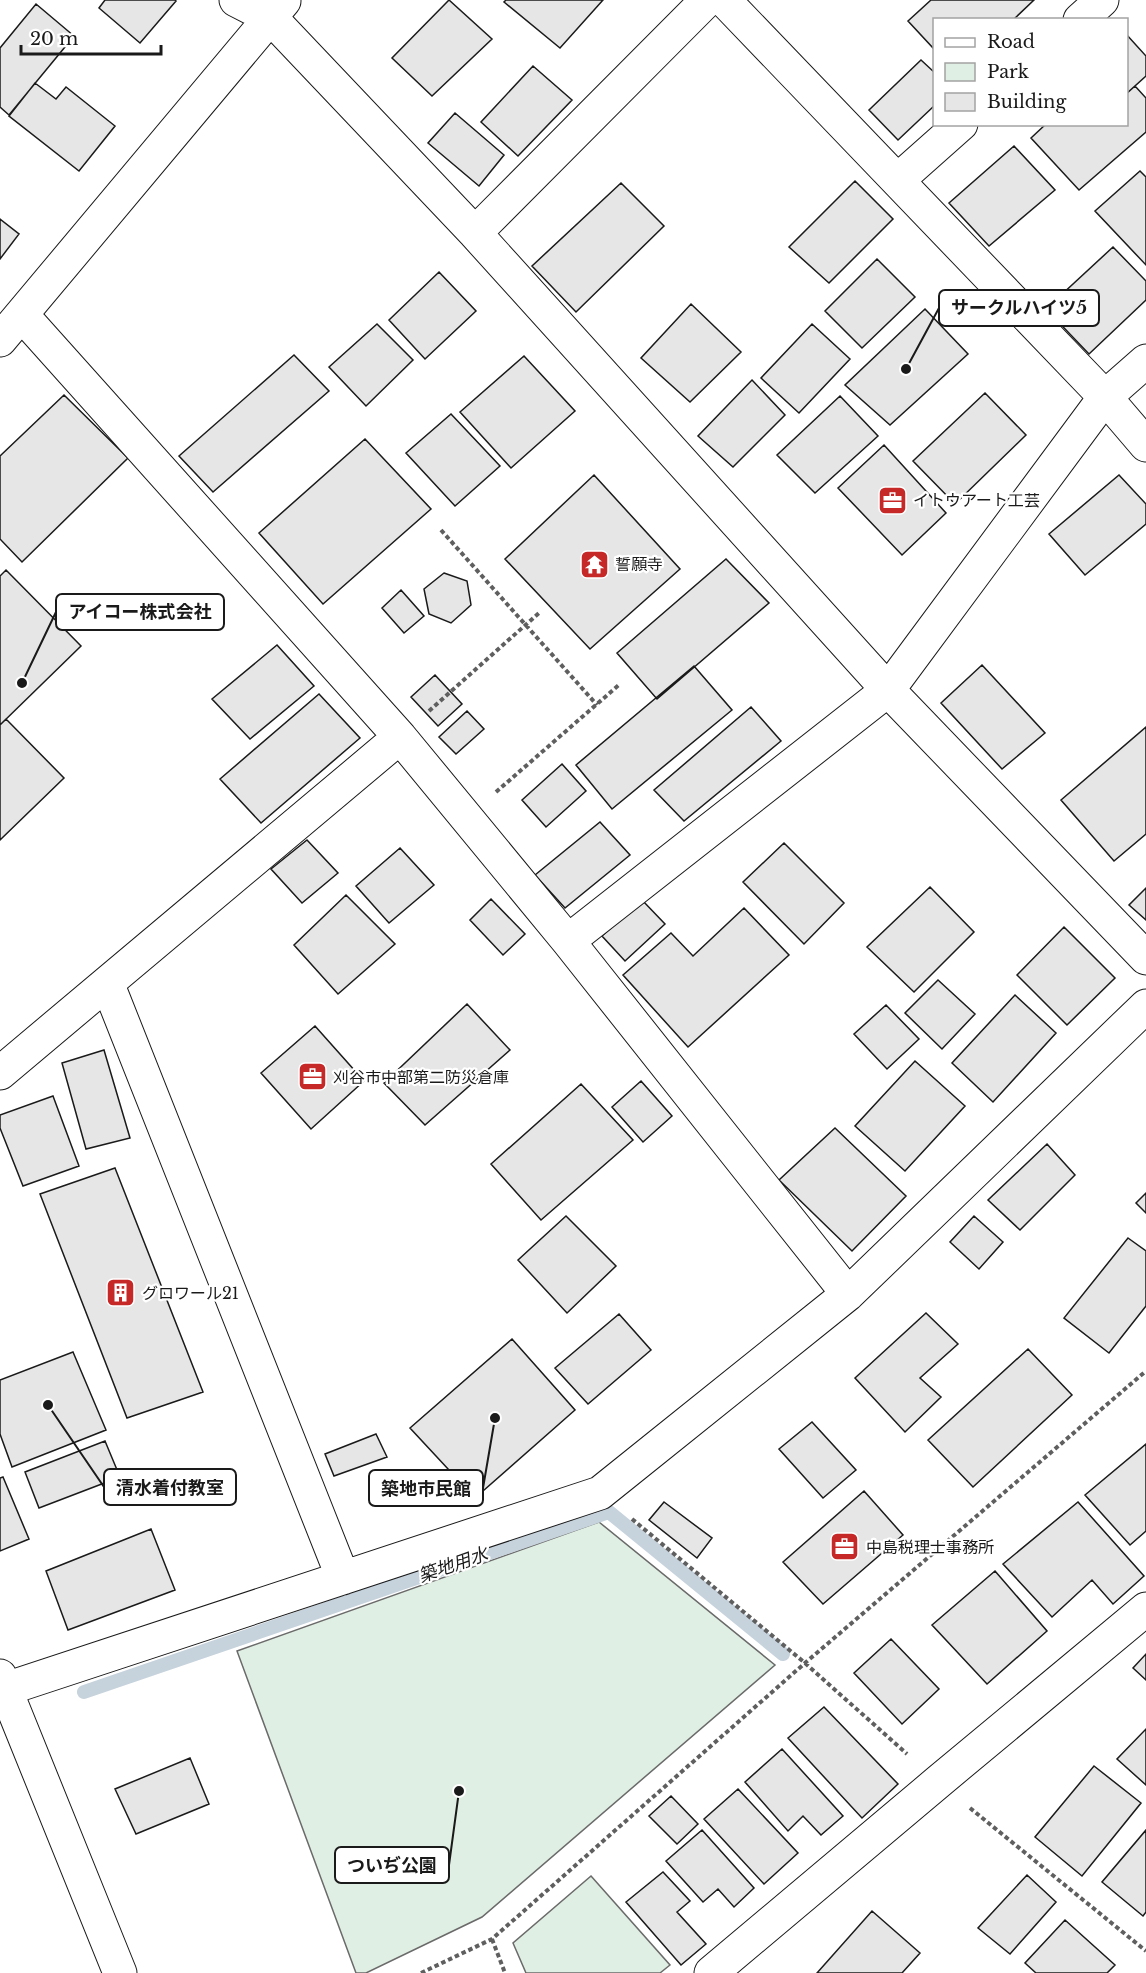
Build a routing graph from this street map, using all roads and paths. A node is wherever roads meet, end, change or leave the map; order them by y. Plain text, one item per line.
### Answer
1 (236, 0) edge
2 (707, 0) edge
3 (724, 0) edge
4 (1102, 0) edge
5 (278, 9) edge
6 (1082, 18) edge
7 (959, 126) edge
8 (898, 180) junction
9 (475, 233) junction
10 (22, 315) junction
11 (0, 340) edge
12 (1146, 361) edge
13 (1105, 397) junction
14 (1146, 446) edge
15 (441, 530) dead end
16 (540, 612) dead end
17 (526, 626) junction
18 (620, 684) dead end
19 (888, 690) junction
20 (597, 705) junction
21 (400, 737) junction
22 (467, 818) junction
23 (568, 941) junction
24 (1146, 958) edge
25 (108, 985) junction
26 (1146, 1006) edge
27 (0, 1073) edge
28 (848, 1294) junction
29 (1146, 1371) edge
30 (600, 1493) junction
31 (343, 1578) junction
32 (1146, 1609) edge
33 (805, 1663) junction
34 (2, 1685) edge
35 (492, 1940) junction
36 (120, 1973) edge
37 (420, 1973) edge
38 (506, 1973) edge
39 (711, 1973) edge

1 - 5 street
2 - 9 street
3 - 8 street
4 - 6 street
5 - 9 street
5 - 10 street
7 - 8 street
8 - 13 street
9 - 19 street
10 - 11 street
10 - 21 street
12 - 13 street
13 - 14 street
13 - 19 street
15 - 17 path
16 - 17 path
17 - 20 path
17 - 21 path
18 - 20 path
19 - 23 street
19 - 24 street
20 - 22 path
21 - 22 street
21 - 25 street
22 - 23 street
23 - 28 street
25 - 27 street
25 - 31 street
26 - 28 street
28 - 30 street
29 - 33 path
30 - 31 street
30 - 33 path
31 - 34 street
32 - 39 street
33 - 35 path
34 - 36 street
35 - 37 path
35 - 38 path

